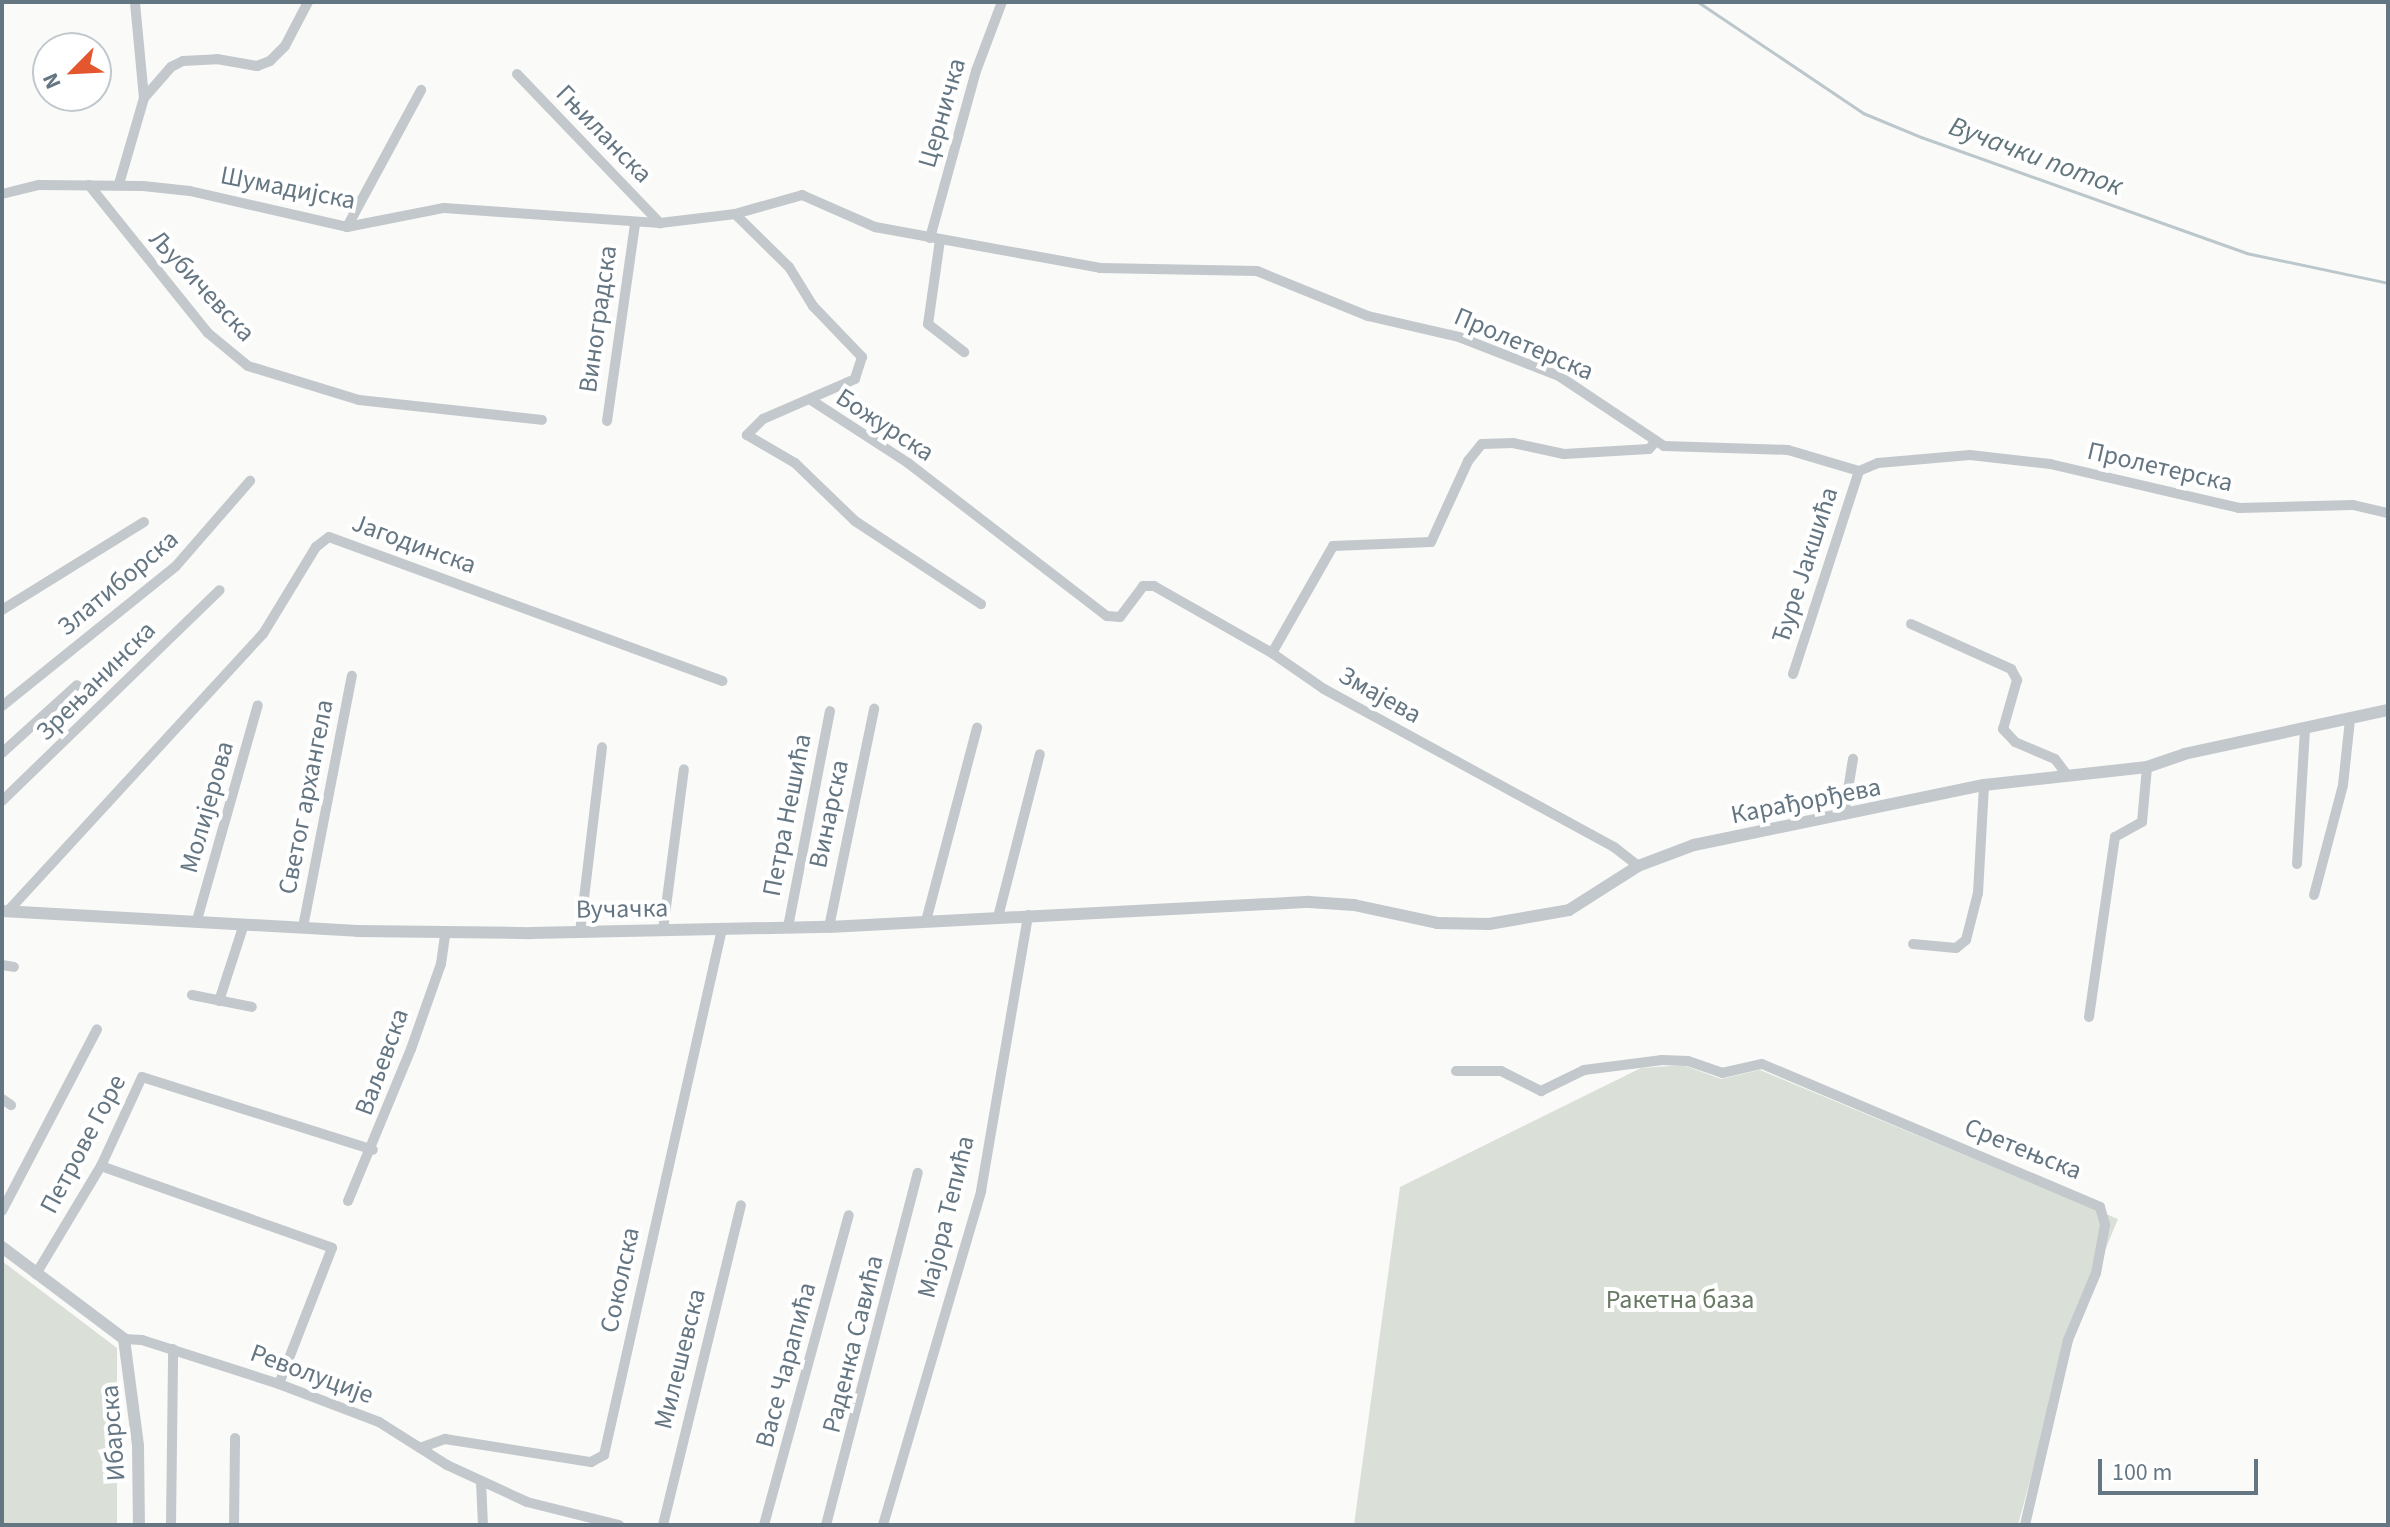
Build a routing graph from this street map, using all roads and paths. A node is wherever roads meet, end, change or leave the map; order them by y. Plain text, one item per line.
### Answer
1 (135, 2) edge
2 (308, 2) edge
3 (1002, 2) edge
4 (517, 74) dead end
5 (421, 90) dead end
6 (144, 98) junction
7 (119, 184) junction
8 (89, 185) junction
9 (2, 194) edge
10 (735, 214) junction
11 (660, 223) junction
12 (635, 224) junction
13 (347, 227) junction
14 (935, 239) junction
15 (964, 352) dead end
16 (811, 400) junction
17 (542, 420) dead end
18 (607, 421) dead end
19 (1655, 442) junction
20 (1859, 471) junction
21 (250, 481) dead end
22 (2388, 513) edge
23 (144, 522) dead end
24 (220, 590) dead end
25 (981, 604) dead end
26 (2, 610) edge
27 (1114, 618) joint
28 (1911, 624) dead end
29 (1272, 653) junction
30 (1793, 674) dead end
31 (352, 676) dead end
32 (723, 681) dead end
33 (77, 685) dead end
34 (258, 705) dead end
35 (2, 706) edge
36 (874, 709) dead end
37 (2388, 710) edge
38 (830, 711) dead end
39 (2350, 720) junction
40 (977, 728) dead end
41 (2305, 730) junction
42 (602, 747) dead end
43 (2, 753) edge
44 (1040, 754) dead end
45 (1853, 759) dead end
46 (2147, 767) junction
47 (684, 769) dead end
48 (2067, 775) junction
49 (1984, 785) junction
50 (2, 801) edge
51 (1844, 815) junction
52 (2297, 864) dead end
53 (1638, 866) junction
54 (2314, 895) dead end
55 (1243, 904) joint
56 (5, 911) edge
57 (1028, 915) junction
58 (998, 917) junction
59 (197, 920) junction
60 (926, 921) junction
61 (244, 924) junction
62 (303, 927) junction
63 (788, 927) junction
64 (829, 927) junction
65 (722, 929) junction
66 (663, 930) junction
67 (580, 932) junction
68 (445, 934) junction
69 (1913, 944) dead end
70 (192, 995) dead end
71 (219, 1001) junction
72 (252, 1007) dead end
73 (2089, 1017) dead end
74 (97, 1029) dead end
75 (1456, 1071) dead end
76 (373, 1150) junction
77 (101, 1166) junction
78 (918, 1173) dead end
79 (348, 1201) dead end
80 (741, 1205) dead end
81 (2, 1211) edge
82 (849, 1215) dead end
83 (2, 1247) edge
84 (36, 1274) junction
85 (124, 1339) junction
86 (173, 1349) junction
87 (279, 1384) junction
88 (235, 1438) dead end
89 (420, 1448) junction
90 (481, 1481) junction
91 (570, 1520) edge
92 (139, 1525) edge
93 (171, 1525) edge
94 (234, 1525) edge
95 (483, 1525) edge
96 (619, 1525) edge
97 (663, 1525) edge
98 (764, 1525) edge
99 (826, 1525) edge
100 (883, 1525) edge
101 (2025, 1525) edge

1 - 6 street
2 - 6 street
3 - 14 street, Церничка
4 - 11 street, Гњиланска
5 - 13 street
6 - 7 street
7 - 8 street, Шумадијска
7 - 13 street, Шумадијска
8 - 9 street, Шумадијска
8 - 17 street, Љубичевска
10 - 11 street, Пролетерска
10 - 14 street, Пролетерска
10 - 16 street
11 - 12 street, Шумадијска
12 - 13 street, Шумадијска
12 - 18 street, Виноградска
14 - 15 street, Церничка
14 - 19 street, Пролетерска
16 - 25 street, Божурска
16 - 27 street, Божурска
19 - 20 street, Пролетерска
19 - 29 street
20 - 22 street, Пролетерска
20 - 30 street, Ђуре Јакшића
21 - 35 street, Златиборска
23 - 26 street
24 - 50 street, Зрењанинска
27 - 29 street, Змајева
28 - 48 street
29 - 53 street, Змајева
31 - 62 street, Светог архангела
32 - 56 street, Јагодинска
33 - 43 street
34 - 59 street, Молијерова
36 - 64 street, Винарска
37 - 39 street, Карађорђева
38 - 63 street, Петра Нешића
39 - 41 street, Карађорђева
39 - 54 street
40 - 60 street
41 - 46 street, Карађорђева
41 - 52 street
42 - 67 street
44 - 58 street
45 - 51 street
46 - 48 street, Карађорђева
46 - 73 street
47 - 66 street
48 - 49 street, Карађорђева
49 - 51 street, Карађорђева
49 - 69 street
51 - 53 street, Карађорђева
53 - 55 street, Карађорђева
55 - 57 street, Вучачка
56 - 59 street, Вучачка
57 - 58 street, Вучачка
57 - 100 street, Мајора Тепића
58 - 60 street, Вучачка
59 - 61 street, Вучачка
60 - 64 street, Вучачка
61 - 62 street, Вучачка
61 - 71 street
62 - 68 street, Вучачка
63 - 64 street, Вучачка
63 - 65 street, Вучачка
65 - 66 street, Вучачка
65 - 89 street, Соколска
66 - 67 street, Вучачка
67 - 68 street, Вучачка
68 - 76 street, Ваљевска
70 - 71 street
71 - 72 street
74 - 81 street
75 - 101 street, Сретењска
76 - 77 street, Петрове Горе
76 - 79 street, Ваљевска
77 - 84 street, Петрове Горе
77 - 87 street
78 - 99 street, Раденка Савића
80 - 97 street, Милешевска
82 - 98 street, Васе Чарапића
83 - 84 street, Револуције
84 - 85 street, Револуције
85 - 86 street, Револуције
85 - 92 street, Ибарска
86 - 87 street, Револуције
86 - 93 street
87 - 89 street, Револуције
88 - 94 street
89 - 90 street, Револуције
90 - 91 street, Револуције
90 - 95 street
91 - 96 street, Револуције

